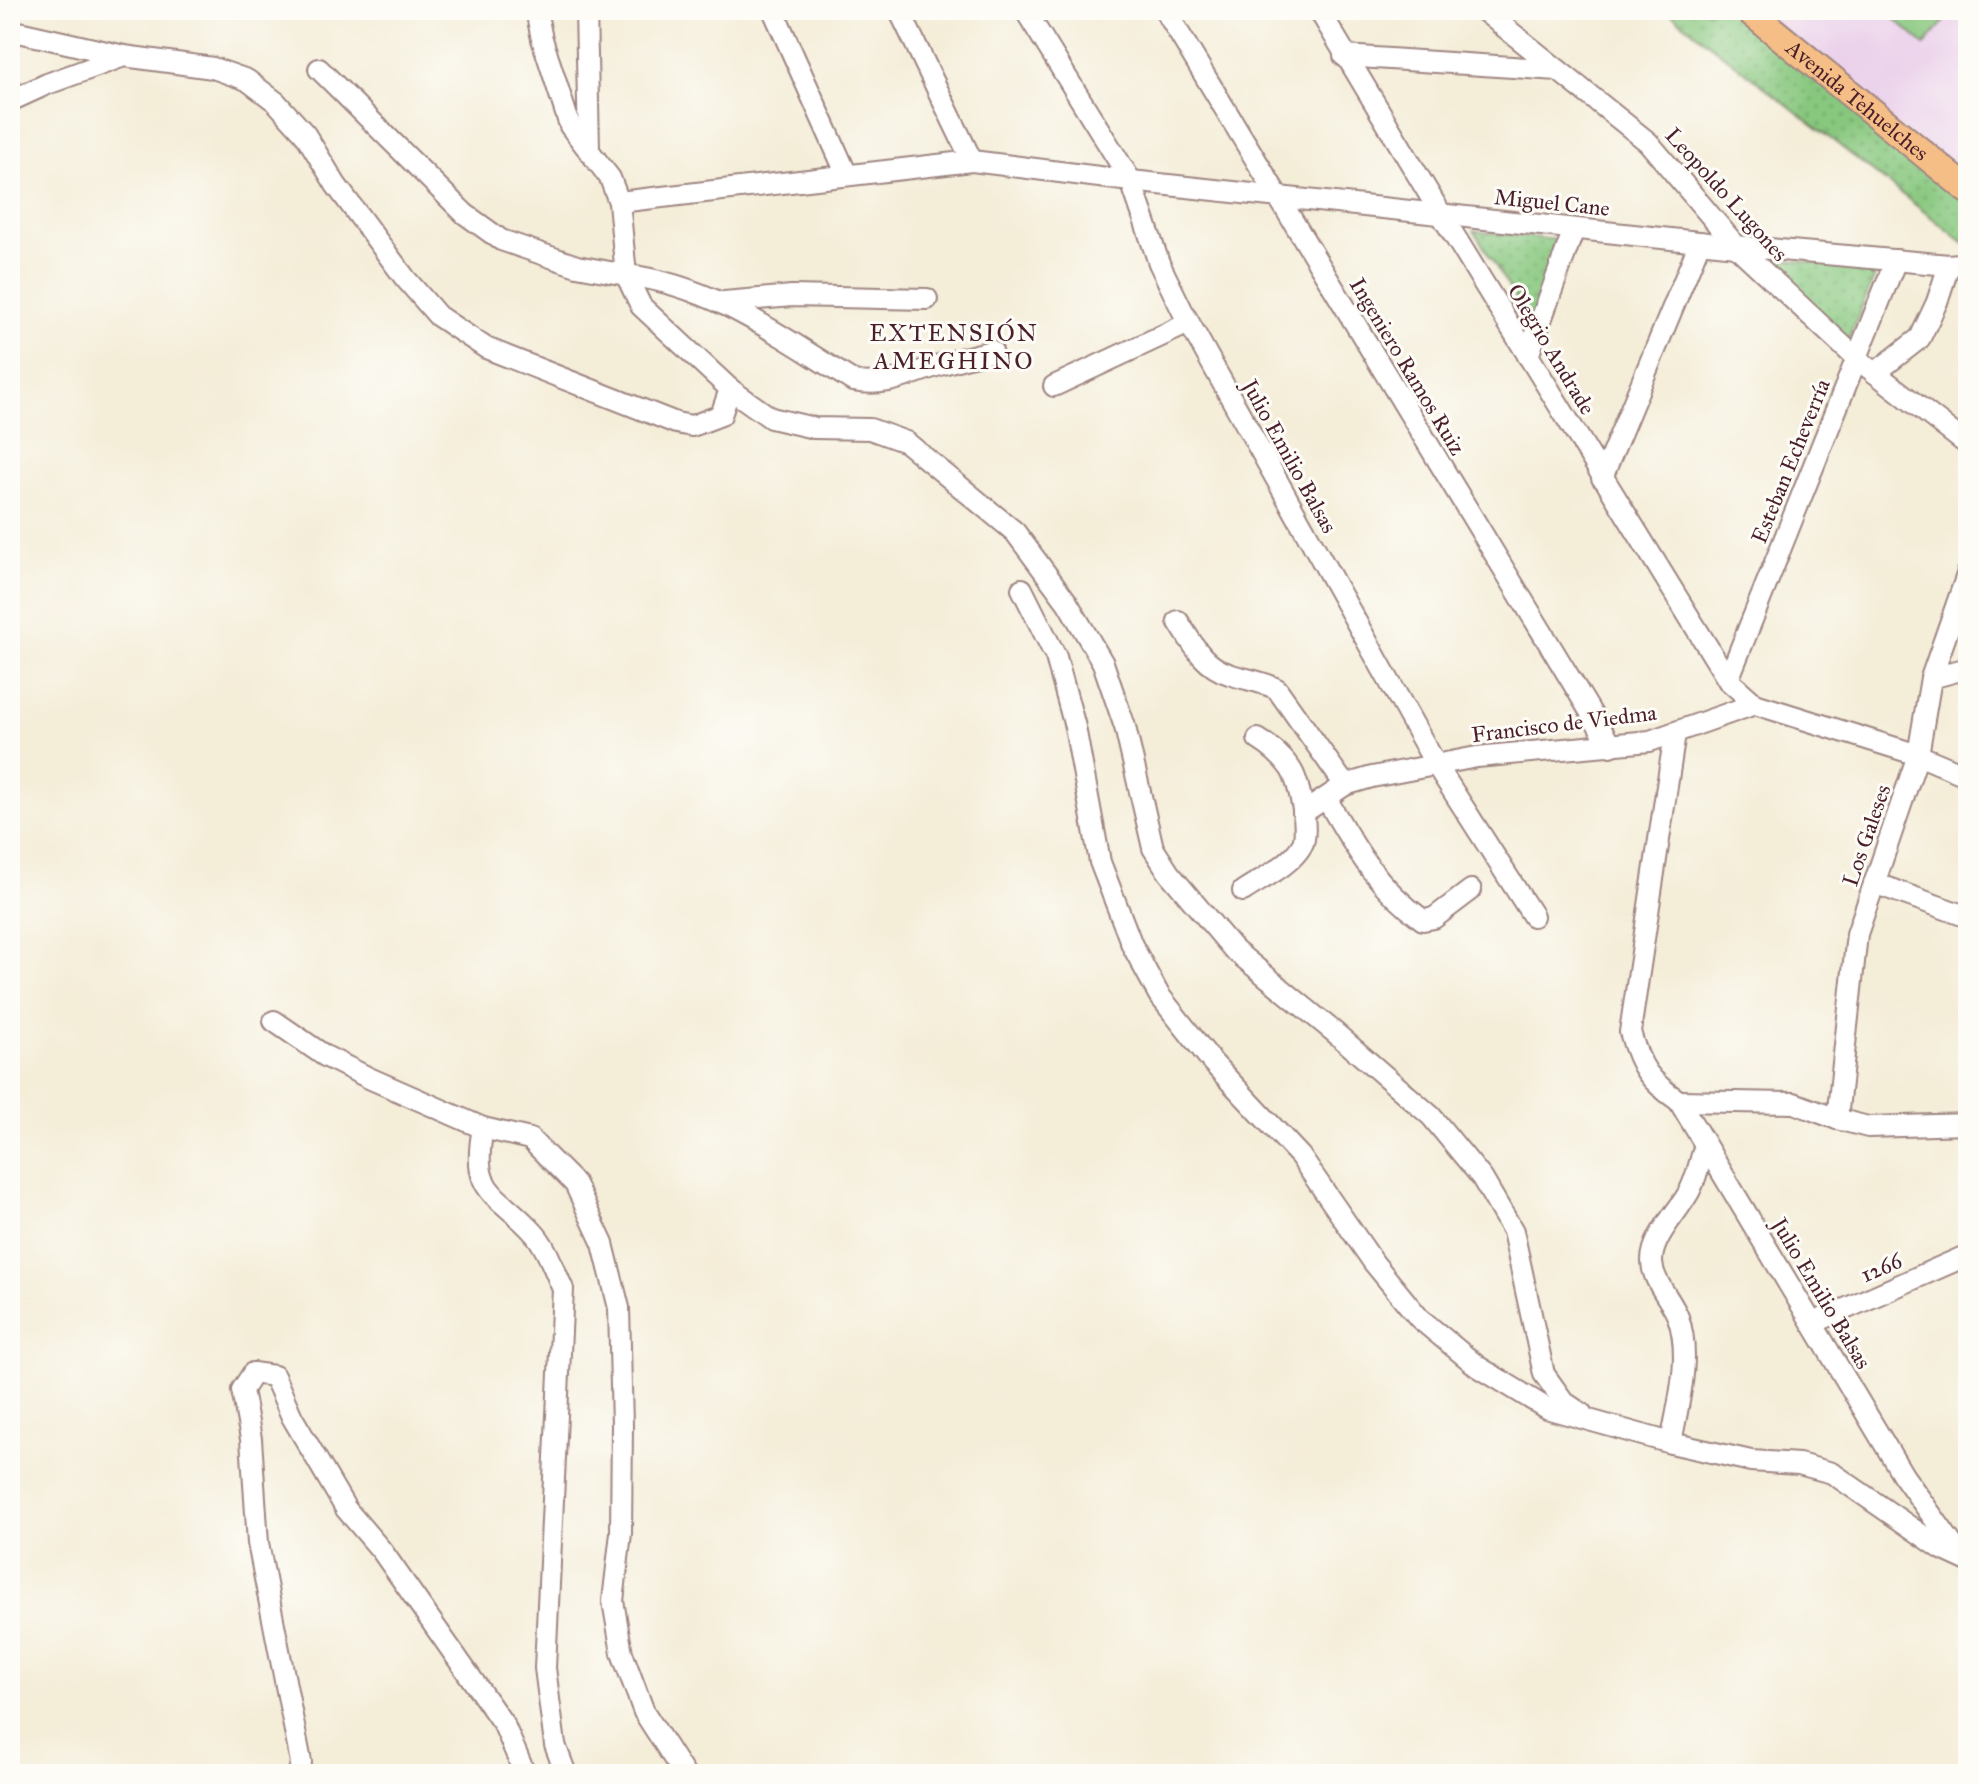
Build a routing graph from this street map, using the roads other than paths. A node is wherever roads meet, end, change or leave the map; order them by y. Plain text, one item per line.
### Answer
1 (536, 10) edge
2 (586, 10) edge
3 (773, 10) edge
4 (899, 10) edge
5 (1025, 10) edge
6 (1165, 10) edge
7 (1319, 10) edge
8 (1483, 10) edge
9 (1748, 10) edge
10 (10, 30) edge
11 (124, 56) junction
12 (1344, 56) junction
13 (319, 69) dead end
14 (1558, 70) junction
15 (10, 101) edge
16 (589, 149) junction
17 (972, 161) junction
18 (847, 175) junction
19 (1131, 181) junction
20 (1968, 190) edge
21 (1277, 197) junction
22 (619, 202) junction
23 (1441, 214) junction
24 (1574, 229) junction
25 (1700, 242) junction
26 (1736, 246) junction
27 (1896, 260) junction
28 (1958, 264) edge
29 (626, 275) junction
30 (927, 299) dead end
31 (724, 302) junction
32 (1189, 323) junction
33 (992, 351) dead end
34 (1528, 356) junction
35 (1856, 358) junction
36 (1875, 373) junction
37 (1054, 386) dead end
38 (730, 389) junction
39 (1968, 445) edge
40 (1602, 478) junction
41 (1968, 572) edge
42 (1022, 589) dead end
43 (1178, 621) dead end
44 (1968, 668) edge
45 (1931, 678) junction
46 (1728, 680) junction
47 (1755, 704) junction
48 (1675, 733) junction
49 (1258, 739) dead end
50 (1611, 746) junction
51 (1918, 755) junction
52 (1435, 763) junction
53 (1968, 776) edge
54 (1345, 785) junction
55 (1326, 798) junction
56 (1303, 813) junction
57 (1874, 883) junction
58 (1471, 890) dead end
59 (1243, 891) dead end
60 (1533, 916) dead end
61 (1968, 917) edge
62 (274, 1021) dead end
63 (1679, 1101) junction
64 (1837, 1119) junction
65 (1968, 1124) edge
66 (483, 1128) junction
67 (1705, 1145) junction
68 (1968, 1255) edge
69 (1813, 1323) junction
70 (1597, 1422) junction
71 (1671, 1443) junction
72 (1964, 1558) edge
73 (299, 1774) edge
74 (525, 1774) edge
75 (566, 1774) edge
76 (684, 1774) edge

1 - 16 street
2 - 16 street
3 - 18 street
4 - 17 street
5 - 19 street, Julio Emilio Balsas
6 - 21 street, Ingeniero Ramos Ruiz
7 - 12 street, Olegrio Andrade
8 - 14 street, Leopoldo Lugones
9 - 20 main road, Avenida Tehuelches
10 - 11 street
11 - 15 street
11 - 38 street
12 - 14 street
12 - 23 street, Olegrio Andrade
13 - 29 street
14 - 26 street, Leopoldo Lugones
16 - 22 street
17 - 18 street, Miguel Cane
17 - 19 street, Miguel Cane
18 - 22 street, Miguel Cane
19 - 21 street, Miguel Cane
19 - 32 street, Julio Emilio Balsas
21 - 23 street, Miguel Cane
21 - 50 street, Ingeniero Ramos Ruiz
22 - 29 street
23 - 24 street, Miguel Cane
23 - 34 street, Olegrio Andrade
24 - 25 street, Miguel Cane
24 - 34 street
25 - 26 street, Miguel Cane
25 - 40 street
26 - 27 street, Miguel Cane
26 - 35 street, Leopoldo Lugones
27 - 28 street, Miguel Cane
27 - 35 street, Esteban Echeverría
28 - 36 street
29 - 31 street
29 - 38 street
30 - 31 street
31 - 33 street
32 - 37 street
32 - 52 street, Julio Emilio Balsas
34 - 40 street, Olegrio Andrade
35 - 36 street, Leopoldo Lugones
35 - 46 street, Esteban Echeverría
36 - 39 street, Leopoldo Lugones
38 - 70 street
40 - 46 street, Olegrio Andrade
41 - 45 street, Los Galeses
42 - 70 street
43 - 54 street
44 - 45 street
45 - 51 street, Los Galeses
46 - 47 street, Olegrio Andrade
47 - 48 street, Francisco de Viedma
47 - 51 street
48 - 50 street, Francisco de Viedma
48 - 63 street, Julio Emilio Balsas
49 - 56 street
50 - 52 street, Francisco de Viedma
51 - 53 street
51 - 57 street, Los Galeses
52 - 54 street, Francisco de Viedma
52 - 60 street, Julio Emilio Balsas
54 - 55 street, Francisco de Viedma
55 - 56 street, Francisco de Viedma
55 - 58 street
56 - 59 street
57 - 61 street
57 - 64 street, Los Galeses
62 - 66 street
63 - 64 street
63 - 67 street, Julio Emilio Balsas
64 - 65 street
66 - 75 street
66 - 76 street
67 - 69 street, Julio Emilio Balsas
67 - 71 street
68 - 69 street, 1266
69 - 72 street, Julio Emilio Balsas
70 - 71 street
71 - 72 street
73 - 74 street

